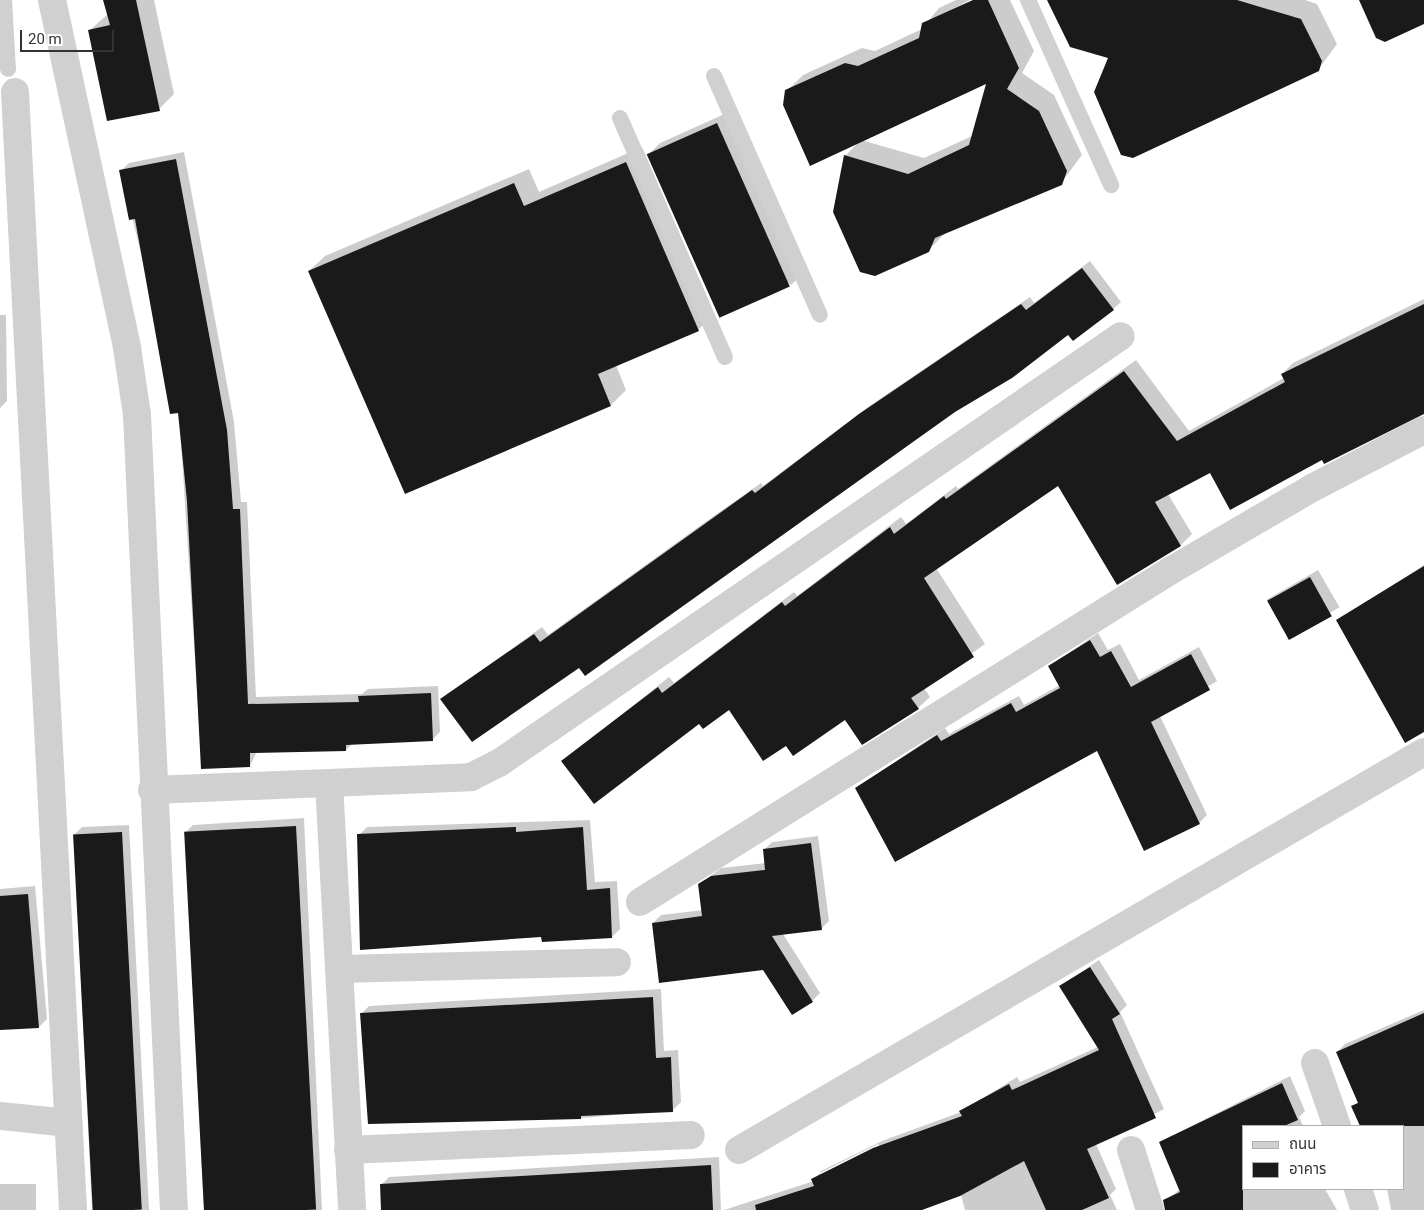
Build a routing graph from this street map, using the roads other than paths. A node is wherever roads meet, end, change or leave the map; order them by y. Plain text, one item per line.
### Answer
1 (4, 0) edge
2 (52, 0) edge
3 (1028, 0) edge
4 (714, 76) dead end
5 (11, 80) joint
6 (620, 118) dead end
7 (1111, 185) dead end
8 (820, 315) dead end
9 (1121, 336) dead end
10 (725, 357) dead end
11 (1424, 430) edge
12 (1424, 752) edge
13 (329, 783) junction
14 (152, 790) junction
15 (640, 902) dead end
16 (617, 962) dead end
17 (339, 969) junction
18 (1315, 1063) dead end
19 (0, 1116) edge
20 (69, 1123) junction
21 (1337, 1125) edge
22 (691, 1135) dead end
23 (348, 1150) junction
24 (739, 1150) dead end
25 (1131, 1150) dead end
26 (1358, 1190) edge
27 (73, 1210) edge
28 (174, 1210) edge
29 (352, 1210) edge
30 (1150, 1210) edge
31 (1365, 1210) edge

1 - 5 lane
2 - 14 street
3 - 7 lane
4 - 8 lane
5 - 20 street
6 - 10 lane
9 - 13 street
11 - 15 street
12 - 24 street
13 - 14 street
13 - 17 street
14 - 28 street
16 - 17 street
17 - 23 street
18 - 21 street
19 - 20 street
20 - 27 street
22 - 23 street
23 - 29 street
25 - 30 street
26 - 31 street

